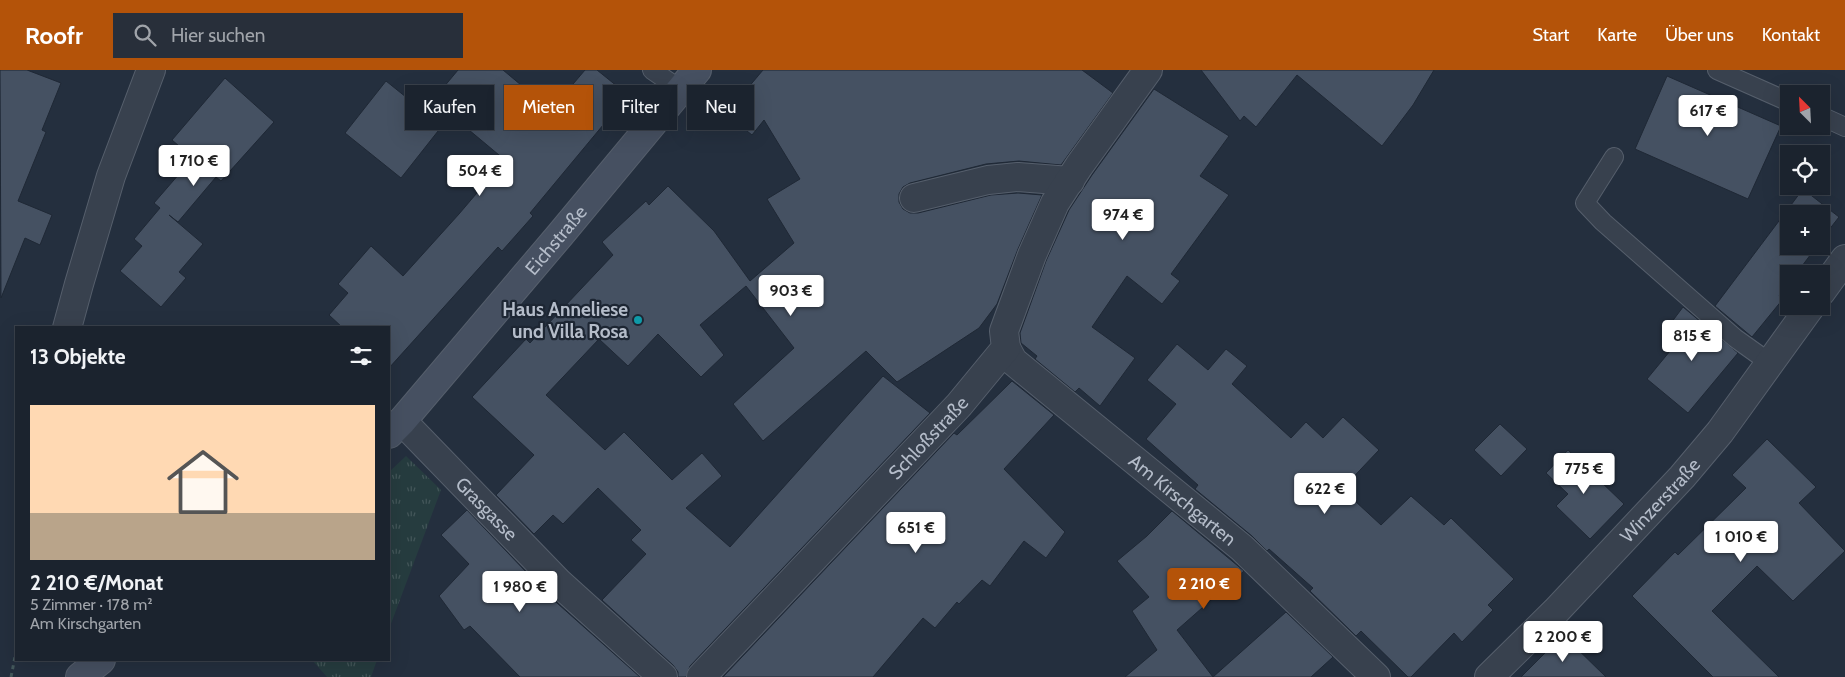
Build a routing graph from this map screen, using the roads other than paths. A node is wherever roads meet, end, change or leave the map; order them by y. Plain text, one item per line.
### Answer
1 (150, 70) edge
2 (652, 70) edge
3 (1148, 70) edge
4 (1716, 70) edge
5 (689, 80) edge
6 (1780, 98) edge
7 (1830, 120) edge
8 (1845, 127) edge
9 (1614, 157) dead end
10 (1070, 181) junction
11 (914, 198) dead end
12 (1845, 259) edge
13 (1830, 280) edge
14 (1805, 315) edge
15 (68, 326) edge
16 (1006, 348) junction
17 (1770, 363) junction
18 (395, 428) edge
19 (663, 677) edge
20 (701, 677) edge
21 (1376, 677) edge
22 (1489, 677) edge

1 - 15 street
2 - 5 lane, Eichstraße
3 - 10 street
4 - 6 lane
5 - 18 street, Eichstraße
7 - 8 lane
9 - 17 lane
10 - 11 street
10 - 16 street
12 - 13 street
14 - 17 street, Winzerstraße
16 - 20 street, Schloßstraße
16 - 21 street, Am Kirschgarten
17 - 22 street, Winzerstraße
18 - 19 street, Grasgasse

